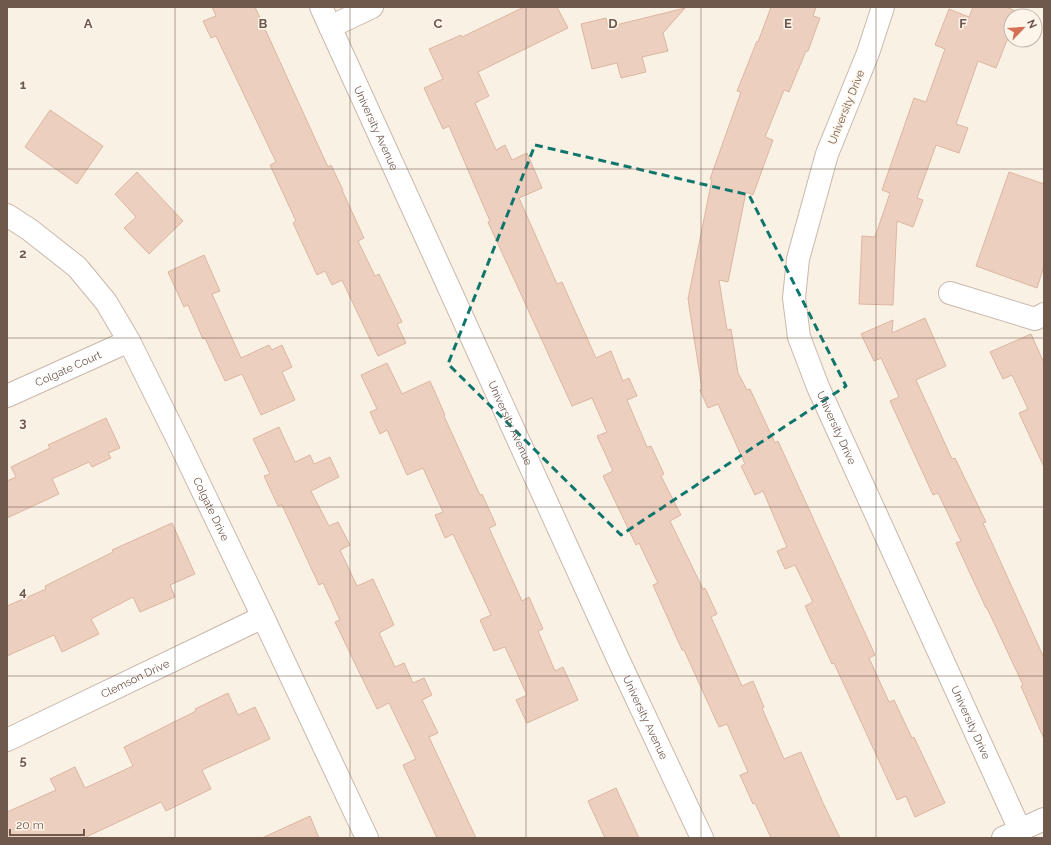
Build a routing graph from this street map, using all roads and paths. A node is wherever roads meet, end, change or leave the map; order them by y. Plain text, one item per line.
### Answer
1 (321, 7) edge
2 (372, 7) edge
3 (883, 7) edge
4 (330, 27) junction
5 (7, 215) edge
6 (950, 293) dead end
7 (1044, 314) edge
8 (129, 341) junction
9 (7, 396) edge
10 (263, 617) junction
11 (7, 740) edge
12 (1044, 818) edge
13 (1011, 834) edge
14 (367, 838) edge
15 (702, 838) edge

1 - 4 street, University Avenue
2 - 4 street
3 - 13 street, University Drive
4 - 15 street, University Avenue
5 - 8 street, Colgate Drive
6 - 7 street
8 - 9 street, Colgate Court
8 - 10 street, Colgate Drive
10 - 11 street, Clemson Drive
10 - 14 street, Colgate Drive
12 - 13 street

